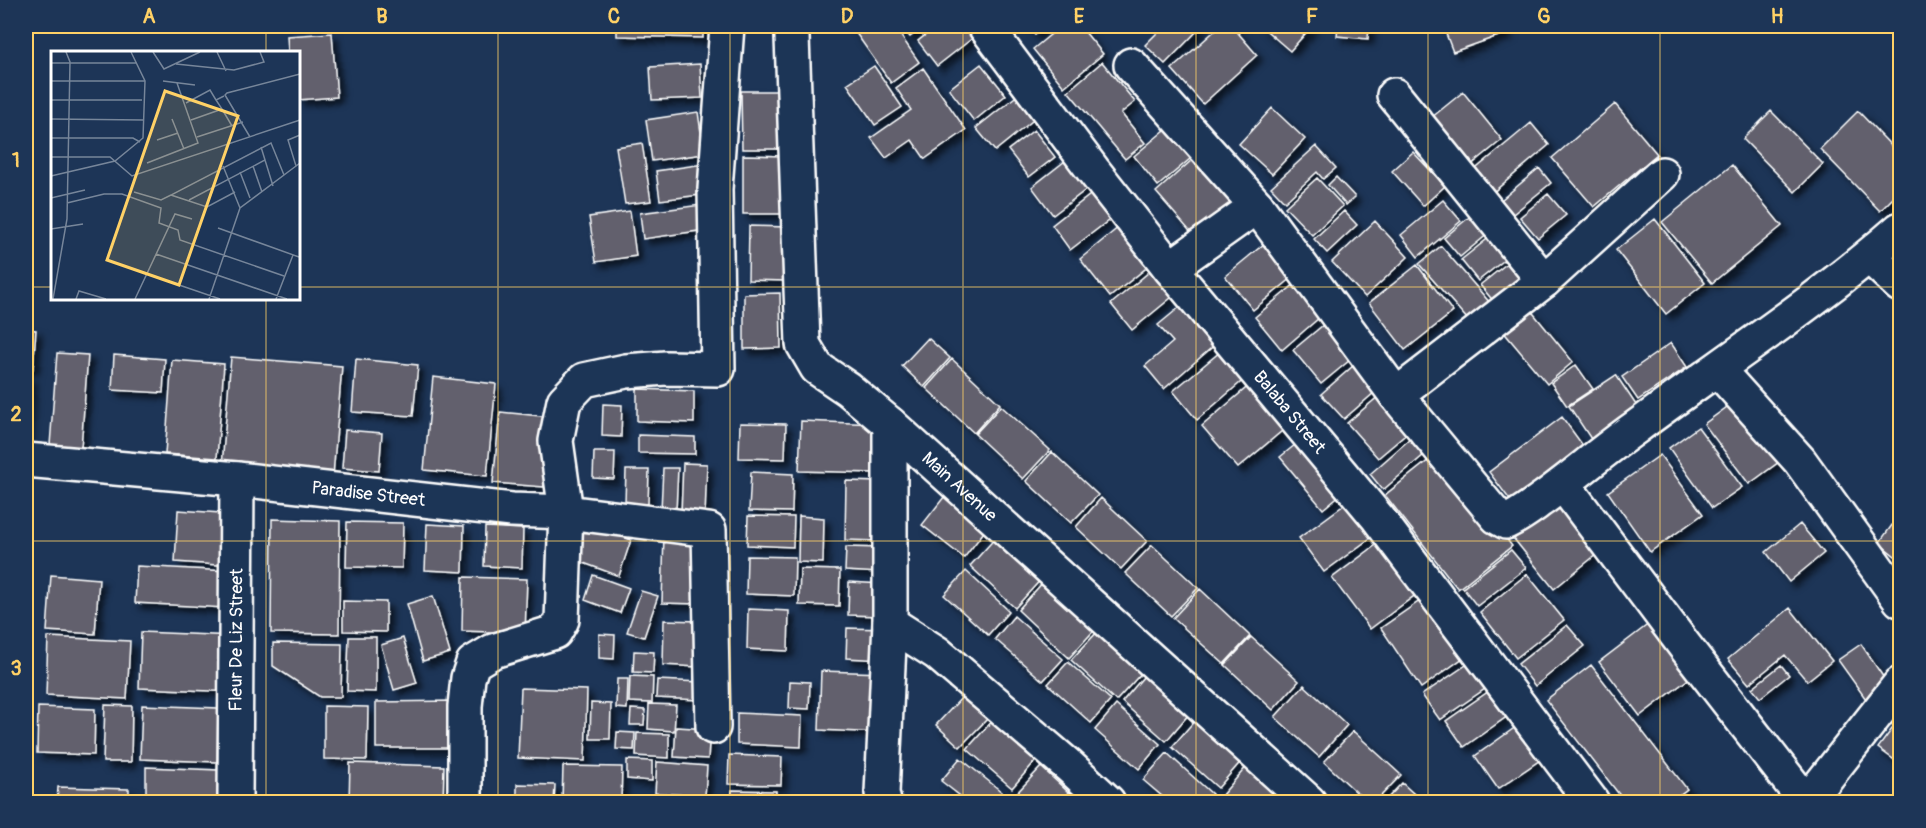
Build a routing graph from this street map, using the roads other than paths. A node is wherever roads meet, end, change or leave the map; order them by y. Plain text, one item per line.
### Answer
1 (726, 26) edge
2 (985, 26) edge
3 (792, 37) dead end
4 (1131, 65) dead end
5 (1394, 95) dead end
6 (1662, 174) dead end
7 (1257, 206) junction
8 (1900, 229) edge
9 (1869, 256) junction
10 (1170, 268) junction
11 (1544, 281) junction
12 (1900, 285) edge
13 (1718, 370) junction
14 (1396, 395) junction
15 (890, 424) junction
16 (26, 460) edge
17 (237, 479) junction
18 (1563, 484) junction
19 (566, 512) junction
20 (1900, 600) edge
21 (890, 623) junction
22 (1900, 684) edge
23 (713, 727) dead end
24 (235, 802) edge
25 (465, 802) edge
26 (884, 802) edge
27 (1108, 802) edge
28 (1309, 802) edge
29 (1592, 802) edge
30 (1807, 802) edge

1 - 19 street
2 - 10 street, Balaba Street
3 - 15 street
4 - 7 street
5 - 11 street
6 - 11 street
7 - 10 street
7 - 14 street
8 - 9 street
9 - 12 street
9 - 13 street
10 - 29 street, Balaba Street
11 - 14 street
13 - 18 street
13 - 20 street
14 - 18 street
15 - 21 street, Main Avenue
15 - 28 street, Main Avenue
16 - 17 street, Paradise Street
17 - 19 street, Paradise Street
17 - 24 street, Fleur De Liz Street
18 - 30 street
19 - 23 street, Paradise Street
19 - 25 street
21 - 26 street, Main Avenue
21 - 27 street
22 - 30 street

